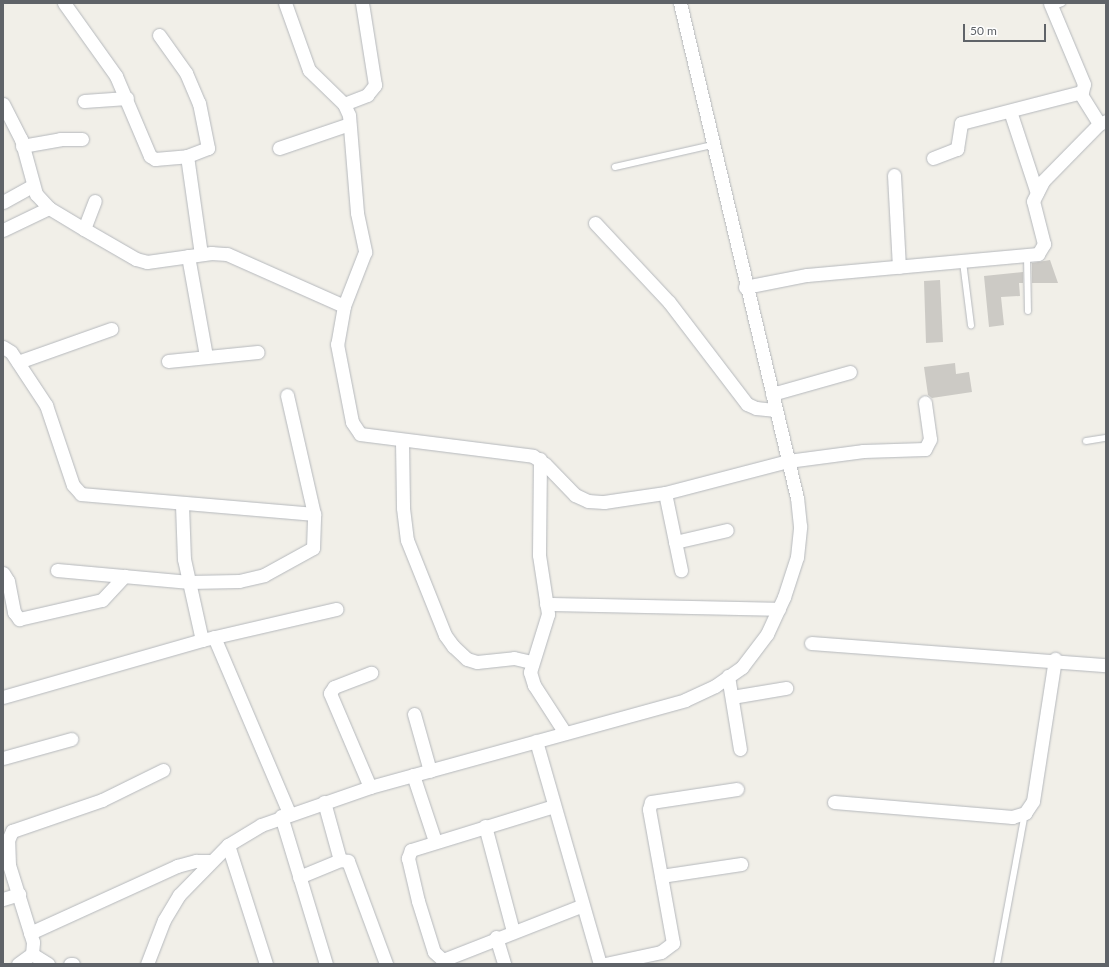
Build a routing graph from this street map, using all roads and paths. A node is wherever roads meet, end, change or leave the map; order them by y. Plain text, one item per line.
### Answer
1 (64, 3) edge
2 (285, 3) edge
3 (362, 3) edge
4 (681, 3) edge
5 (1055, 4) edge
6 (158, 35) dead end
7 (1080, 93) junction
8 (127, 98) junction
9 (84, 101) dead end
10 (3, 104) edge
11 (344, 104) junction
12 (1010, 111) junction
13 (1102, 122) edge
14 (349, 124) junction
15 (82, 139) dead end
16 (712, 145) junction
17 (22, 146) junction
18 (279, 148) dead end
19 (187, 156) junction
20 (933, 158) dead end
21 (615, 167) dead end
22 (894, 174) dead end
23 (32, 186) junction
24 (1037, 193) junction
25 (95, 201) dead end
26 (3, 202) edge
27 (49, 208) junction
28 (595, 223) dead end
29 (84, 229) junction
30 (3, 230) edge
31 (195, 255) junction
32 (1027, 256) junction
33 (963, 262) junction
34 (900, 267) junction
35 (745, 287) junction
36 (344, 306) junction
37 (1028, 311) dead end
38 (971, 325) dead end
39 (111, 329) dead end
40 (3, 347) edge
41 (258, 352) dead end
42 (206, 356) junction
43 (168, 361) dead end
44 (18, 362) junction
45 (850, 372) dead end
46 (772, 394) junction
47 (287, 395) dead end
48 (925, 402) dead end
49 (776, 410) junction
50 (1106, 438) edge
51 (402, 441) junction
52 (1086, 441) dead end
53 (540, 459) junction
54 (788, 461) junction
55 (665, 493) junction
56 (182, 505) junction
57 (314, 514) junction
58 (727, 530) dead end
59 (675, 542) junction
60 (57, 570) dead end
61 (681, 570) dead end
62 (3, 573) edge
63 (124, 576) junction
64 (189, 582) junction
65 (546, 604) junction
66 (336, 609) dead end
67 (779, 609) junction
68 (208, 638) junction
69 (811, 643) dead end
70 (1055, 659) junction
71 (531, 662) junction
72 (1106, 665) edge
73 (371, 673) dead end
74 (728, 676) junction
75 (786, 688) dead end
76 (3, 697) edge
77 (732, 697) junction
78 (414, 714) dead end
79 (565, 733) junction
80 (71, 739) dead end
81 (536, 741) junction
82 (740, 749) dead end
83 (3, 758) edge
84 (163, 770) dead end
85 (430, 771) junction
86 (413, 776) junction
87 (370, 787) junction
88 (737, 789) dead end
89 (324, 802) junction
90 (834, 802) dead end
91 (554, 806) junction
92 (1024, 813) junction
93 (285, 814) junction
94 (485, 826) junction
95 (435, 841) junction
96 (228, 845) junction
97 (340, 860) junction
98 (210, 861) junction
99 (742, 864) dead end
100 (661, 876) junction
101 (299, 877) junction
102 (19, 894) junction
103 (3, 899) edge
104 (583, 905) junction
105 (513, 931) junction
106 (30, 933) junction
107 (496, 937) junction
108 (32, 954) junction
109 (443, 962) edge
110 (18, 964) edge
111 (48, 964) edge
112 (70, 964) edge
113 (73, 964) edge
114 (147, 964) edge
115 (266, 964) edge
116 (326, 964) edge
117 (386, 964) edge
118 (504, 964) edge
119 (600, 964) edge
120 (605, 964) edge
121 (997, 964) edge

1 - 8 street
2 - 11 street
3 - 11 street
4 - 16 street
5 - 7 street
6 - 19 street
7 - 12 street
7 - 13 street
8 - 9 street
8 - 19 street
10 - 17 street
11 - 14 street
12 - 20 street
12 - 24 street
13 - 24 street
14 - 18 street
14 - 36 street
15 - 17 street
16 - 21 lane
16 - 35 street
17 - 23 street
19 - 31 street
22 - 34 street
23 - 26 street
23 - 27 street
24 - 32 street
25 - 29 street
27 - 29 street
27 - 30 street
28 - 49 street
29 - 31 street
31 - 36 street
31 - 42 street
32 - 33 street
32 - 37 lane
33 - 34 street
33 - 38 lane
34 - 35 street
35 - 46 street
36 - 51 street
39 - 44 street
40 - 44 street
41 - 42 street
42 - 43 street
44 - 56 street
45 - 46 street
46 - 49 street
47 - 57 street
48 - 54 street
49 - 54 street
50 - 52 lane
51 - 53 street
51 - 71 street
53 - 55 street
53 - 65 street
54 - 55 street
54 - 67 street
55 - 59 street
56 - 57 street
56 - 64 street
57 - 64 street
58 - 59 street
59 - 61 street
60 - 63 street
62 - 63 street
63 - 64 street
64 - 68 street
65 - 67 street
65 - 71 street
66 - 68 street
67 - 74 street
68 - 76 street
68 - 93 street
69 - 70 street
70 - 72 street
70 - 92 street
71 - 79 street
73 - 87 street
74 - 77 street
74 - 79 street
75 - 77 street
77 - 82 street
78 - 85 street
79 - 81 street
80 - 83 street
81 - 85 street
81 - 91 street
84 - 102 street
85 - 86 street
86 - 87 street
86 - 95 street
87 - 89 street
88 - 100 street
89 - 93 street
89 - 97 street
90 - 92 street
91 - 94 street
91 - 104 street
92 - 121 lane
93 - 96 street
93 - 101 street
94 - 95 street
94 - 105 street
95 - 109 street
96 - 98 street
96 - 115 street
97 - 101 street
97 - 117 street
98 - 106 street
98 - 114 street
99 - 100 street
100 - 120 street
101 - 116 street
102 - 103 street
102 - 106 street
104 - 105 street
104 - 119 street
105 - 107 street
106 - 108 street
107 - 109 street
107 - 118 street
108 - 110 street
108 - 111 street
112 - 113 street

